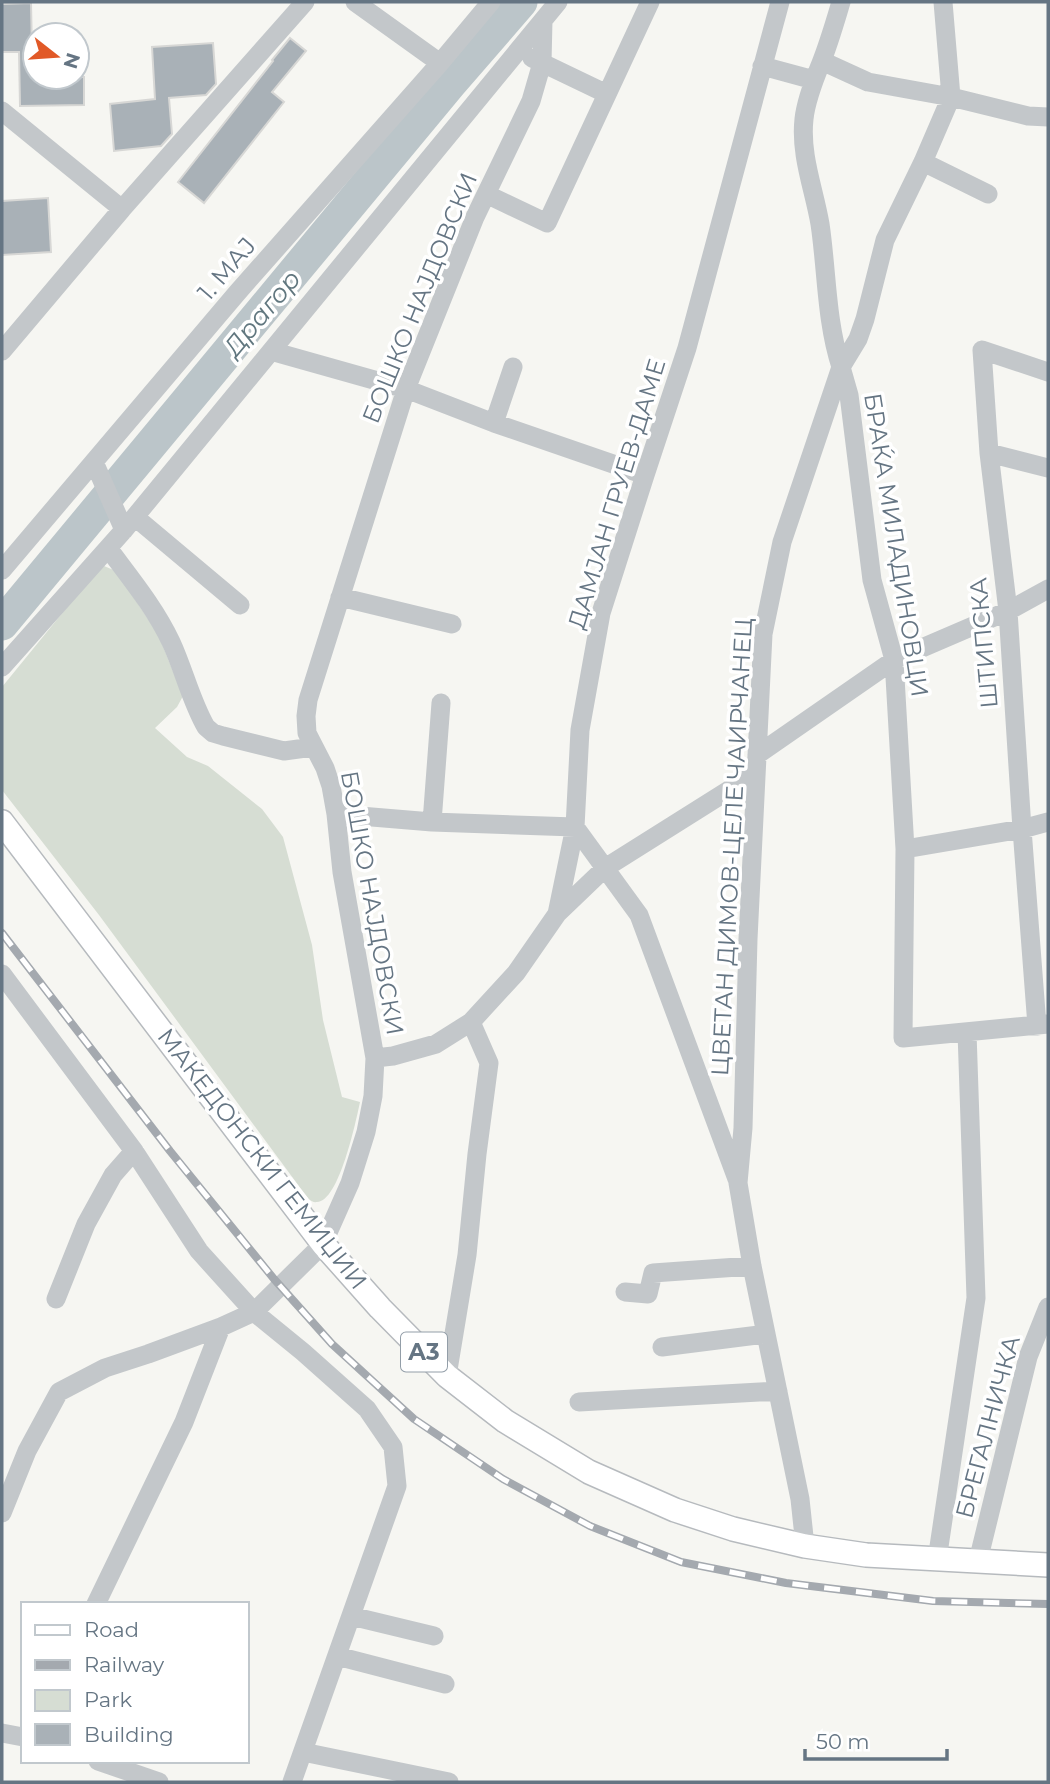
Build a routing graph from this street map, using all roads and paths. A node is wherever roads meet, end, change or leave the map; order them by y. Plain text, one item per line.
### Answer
1 (305, 2) edge
2 (355, 2) edge
3 (491, 2) edge
4 (558, 2) edge
5 (650, 2) edge
6 (780, 2) edge
7 (841, 2) edge
8 (943, 2) edge
9 (543, 20) junction
10 (517, 51) junction
11 (822, 61) junction
12 (440, 63) junction
13 (542, 63) junction
14 (762, 66) junction
15 (814, 80) junction
16 (607, 94) junction
17 (951, 97) junction
18 (2, 111) edge
19 (1048, 117) edge
20 (923, 162) junction
21 (486, 194) junction
22 (988, 194) dead end
23 (122, 209) junction
24 (2, 351) edge
25 (271, 351) junction
26 (841, 366) junction
27 (513, 367) dead end
28 (1048, 372) edge
29 (406, 389) junction
30 (495, 423) junction
31 (989, 453) junction
32 (96, 468) junction
33 (1048, 468) edge
34 (645, 475) junction
35 (126, 521) junction
36 (108, 548) junction
37 (2, 570) edge
38 (1048, 589) edge
39 (340, 597) junction
40 (240, 605) dead end
41 (1008, 611) junction
42 (452, 624) dead end
43 (894, 660) junction
44 (2, 667) edge
45 (441, 703) dead end
46 (313, 747) junction
47 (756, 764) junction
48 (336, 814) junction
49 (2, 822) edge
50 (432, 822) junction
51 (1048, 822) edge
52 (575, 827) junction
53 (1021, 829) junction
54 (905, 849) junction
55 (605, 868) junction
56 (557, 914) junction
57 (2, 974) edge
58 (471, 1021) junction
59 (1043, 1025) edge
60 (967, 1032) junction
61 (375, 1058) junction
62 (743, 1128) junction
63 (720, 1135) junction
64 (134, 1150) junction
65 (738, 1183) junction
66 (323, 1244) junction
67 (752, 1266) junction
68 (625, 1292) dead end
69 (56, 1299) dead end
70 (1048, 1307) edge
71 (254, 1312) junction
72 (221, 1327) junction
73 (766, 1334) junction
74 (662, 1347) dead end
75 (447, 1376) junction
76 (778, 1391) junction
77 (579, 1402) dead end
78 (2, 1513) edge
79 (805, 1546) junction
80 (937, 1560) junction
81 (978, 1561) junction
82 (1048, 1565) edge
83 (97, 1602) edge
84 (351, 1615) junction
85 (434, 1636) dead end
86 (337, 1656) junction
87 (445, 1684) dead end
88 (2, 1733) edge
89 (21, 1737) edge
90 (303, 1752) junction
91 (104, 1763) edge
92 (159, 1782) edge
93 (292, 1782) edge
94 (449, 1782) edge

1 - 23 street
2 - 12 street
3 - 12 street, 1. МАЈ
4 - 9 street
5 - 16 street
6 - 14 street, ДАМЈАН ГРУЕВ-ДАМЕ
7 - 11 street
8 - 17 street, БРАЌА МИЛАДИНОВЦИ
9 - 10 street
9 - 13 street, БОШКО НАЈДОВСКИ
10 - 13 street
10 - 25 street
11 - 15 street
11 - 17 street
12 - 32 street, 1. МАЈ
13 - 16 street
13 - 21 street, БОШКО НАЈДОВСКИ
14 - 15 street
14 - 34 street, ДАМЈАН ГРУЕВ-ДАМЕ
15 - 26 street
16 - 21 street
17 - 19 street
17 - 20 street, БРАЌА МИЛАДИНОВЦИ
18 - 23 street
20 - 22 street
20 - 26 street, БРАЌА МИЛАДИНОВЦИ
21 - 29 street, БОШКО НАЈДОВСКИ
23 - 24 street
25 - 29 street
25 - 35 street
26 - 43 street, БРАЌА МИЛАДИНОВЦИ
26 - 47 street, ЦВЕТАН ДИМОВ-ЦЕЛЕ ЧАИРЧАНЕЦ
27 - 30 street
28 - 31 street, ШТИПСКА
29 - 30 street
29 - 39 street, БОШКО НАЈДОВСКИ
30 - 34 street
31 - 33 street
31 - 41 street, ШТИПСКА
32 - 35 street
32 - 37 street, 1. МАЈ
34 - 52 street, ДАМЈАН ГРУЕВ-ДАМЕ
35 - 36 street
35 - 40 street
36 - 44 street
36 - 46 street
38 - 41 street
39 - 42 street
39 - 46 street, БОШКО НАЈДОВСКИ
41 - 43 street
41 - 53 street, ШТИПСКА
43 - 47 street
43 - 54 street, БРАЌА МИЛАДИНОВЦИ
45 - 50 street
46 - 48 street, БОШКО НАЈДОВСКИ
47 - 55 street
47 - 62 street, ЦВЕТАН ДИМОВ-ЦЕЛЕ ЧАИРЧАНЕЦ
48 - 50 street
48 - 61 street, БОШКО НАЈДОВСКИ
49 - 66 main road, МАКЕДОНСКИ ГЕМИЏИИ / A3
50 - 52 street
51 - 53 street
52 - 55 street
52 - 56 street, ДАМЈАН ГРУЕВ-ДАМЕ
53 - 54 street
53 - 59 street, ШТИПСКА
54 - 60 street, БРАЌА МИЛАДИНОВЦИ
55 - 56 street
55 - 63 street
56 - 58 street, ДАМЈАН ГРУЕВ-ДАМЕ
57 - 64 street
58 - 61 street, ДАМЈАН ГРУЕВ-ДАМЕ
58 - 75 street
59 - 60 street
60 - 80 street
61 - 66 street
62 - 63 street
62 - 65 street, ЦВЕТАН ДИМОВ-ЦЕЛЕ ЧАИРЧАНЕЦ
63 - 65 street
64 - 69 street
64 - 71 street
65 - 67 street, ЦВЕТАН ДИМОВ-ЦЕЛЕ ЧАИРЧАНЕЦ
66 - 71 street
66 - 75 main road, МАКЕДОНСКИ ГЕМИЏИИ / A3
67 - 68 street
67 - 73 street, ЦВЕТАН ДИМОВ-ЦЕЛЕ ЧАИРЧАНЕЦ
70 - 81 street, БРЕГАЛНИЧКА
71 - 72 street
71 - 84 street
72 - 78 street
72 - 83 street
73 - 74 street
73 - 76 street, ЦВЕТАН ДИМОВ-ЦЕЛЕ ЧАИРЧАНЕЦ
75 - 79 main road, МАКЕДОНСКИ ГЕМИЏИИ / A3
76 - 77 street
76 - 79 street, ЦВЕТАН ДИМОВ-ЦЕЛЕ ЧАИРЧАНЕЦ
79 - 80 main road, МАКЕДОНСКИ ГЕМИЏИИ / A3
80 - 81 main road, МАКЕДОНСКИ ГЕМИЏИИ / A3
81 - 82 main road, МАКЕДОНСКИ ГЕМИЏИИ / A3
84 - 85 street
84 - 86 street
86 - 87 street
86 - 90 street
88 - 89 street
90 - 93 street
90 - 94 street
91 - 92 street

